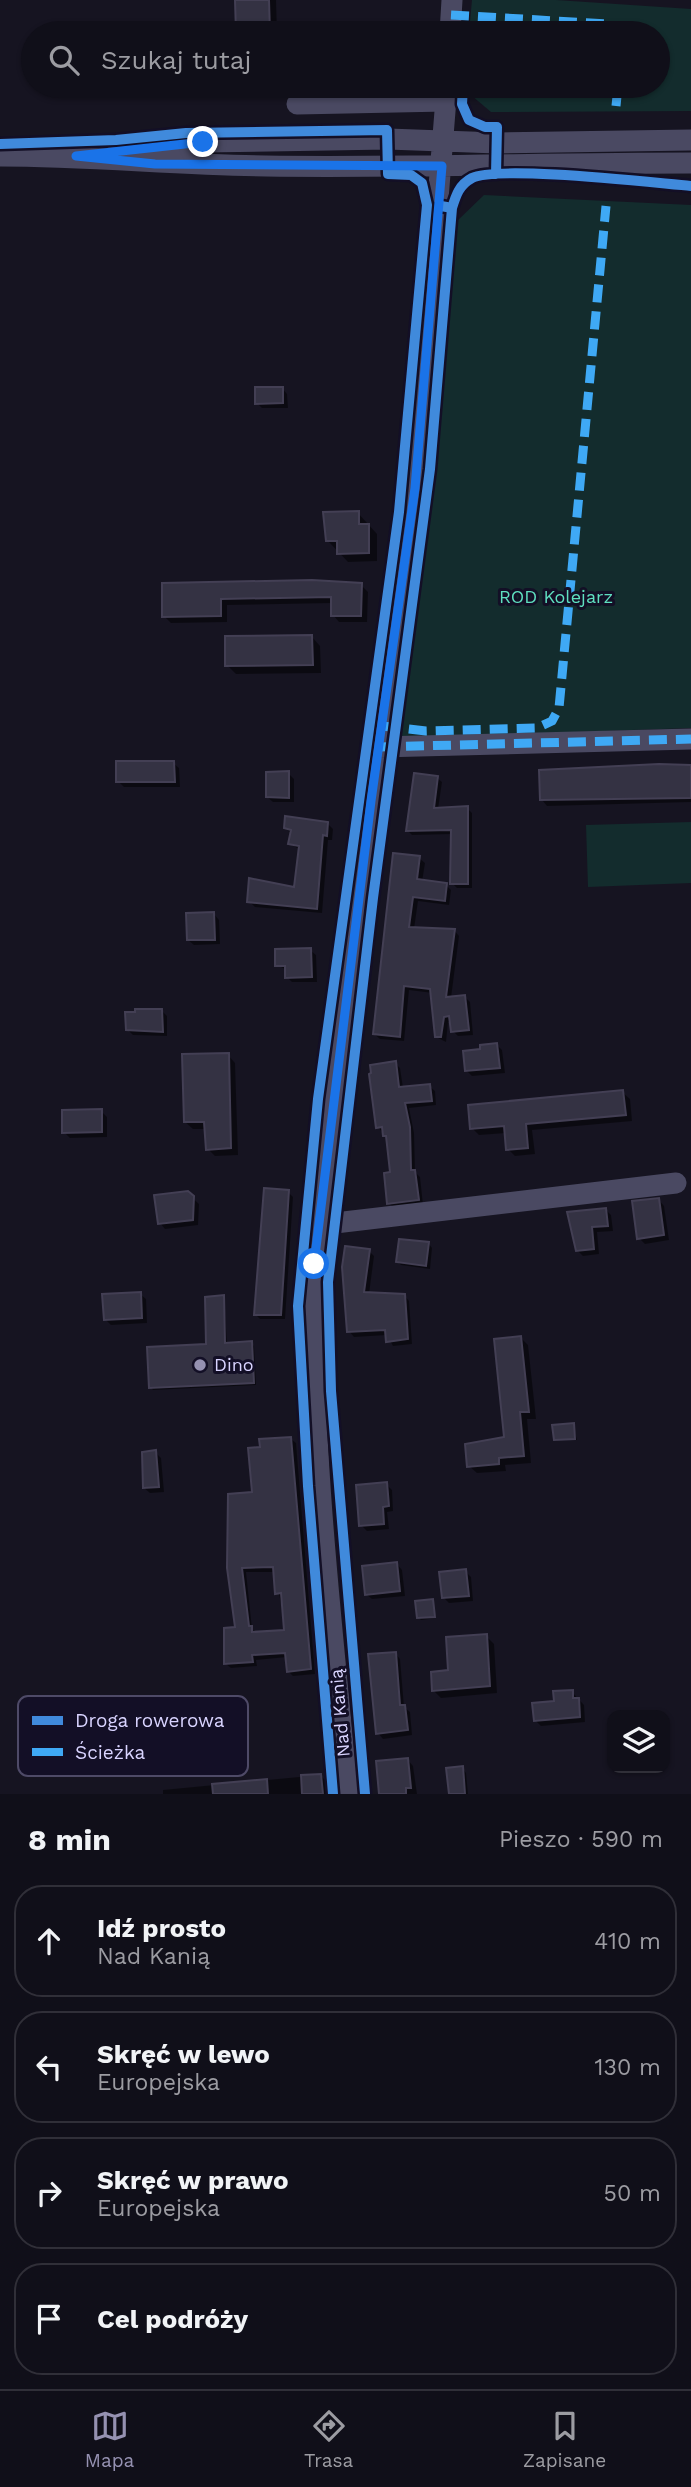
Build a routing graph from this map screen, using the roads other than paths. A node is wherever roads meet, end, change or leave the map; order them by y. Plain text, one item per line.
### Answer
1 (452, 0) edge
2 (451, 21) edge
3 (378, 98) edge
4 (446, 98) edge
5 (297, 104) dead end
6 (444, 140) junction
7 (691, 140) edge
8 (0, 156) edge
9 (76, 156) junction
10 (691, 163) edge
11 (442, 166) junction
12 (691, 740) edge
13 (379, 747) junction
14 (676, 1183) dead end
15 (318, 1225) junction
16 (348, 1794) edge

1 - 2 street
3 - 5 street
4 - 6 street, Nad Kanią
6 - 7 street
6 - 9 street
6 - 11 street, Nad Kanią
8 - 9 street
9 - 11 street
10 - 11 street
11 - 13 street, Nad Kanią
12 - 13 street
13 - 15 street, Nad Kanią
14 - 15 street
15 - 16 street, Nad Kanią

